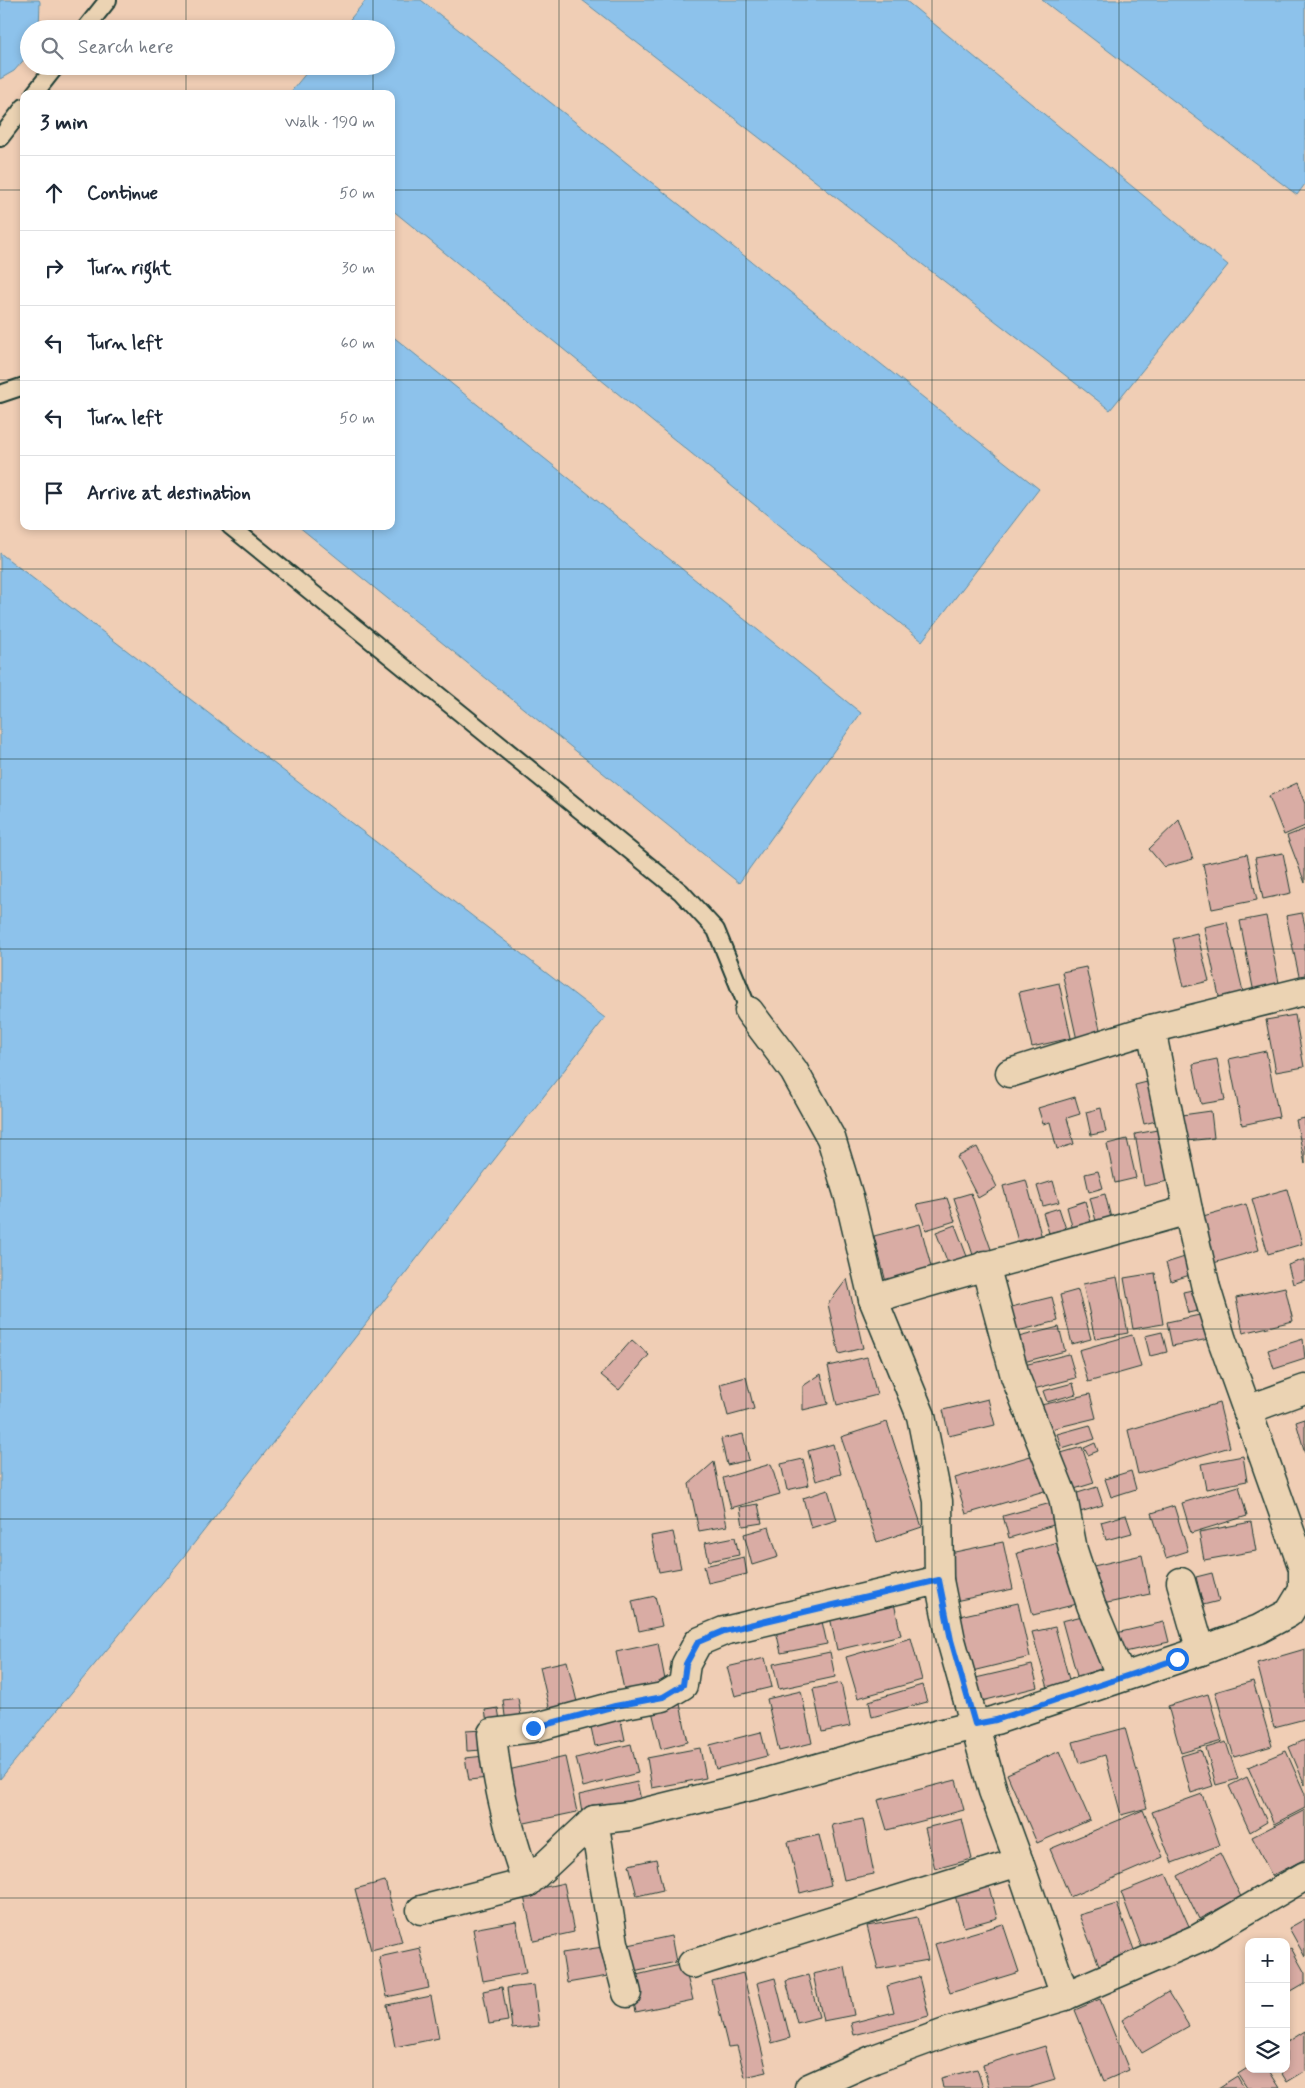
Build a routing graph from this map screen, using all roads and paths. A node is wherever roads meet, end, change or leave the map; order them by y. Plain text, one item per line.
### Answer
1 (108, 0) edge
2 (92, 20) edge
3 (49, 75) edge
4 (37, 90) edge
5 (20, 112) edge
6 (0, 138) edge
7 (20, 387) edge
8 (0, 394) edge
9 (235, 530) edge
10 (1305, 991) edge
11 (749, 1010) joint
12 (1151, 1029) junction
13 (1010, 1073) dead end
14 (1188, 1210) junction
15 (985, 1265) junction
16 (873, 1298) junction
17 (1305, 1389) edge
18 (1247, 1410) junction
19 (939, 1580) junction
20 (1181, 1582) dead end
21 (1201, 1651) junction
22 (1121, 1677) junction
23 (975, 1724) junction
24 (594, 1820) junction
25 (1019, 1862) junction
26 (1305, 1876) edge
27 (528, 1883) junction
28 (421, 1910) dead end
29 (692, 1964) dead end
30 (627, 1993) dead end
31 (1065, 1996) junction
32 (809, 2088) edge

1 - 2 lane
3 - 4 lane
5 - 6 lane
7 - 8 lane
9 - 11 lane
10 - 12 street
11 - 16 street
12 - 13 street
12 - 14 street
14 - 15 street
14 - 18 street
15 - 16 street
15 - 22 street
16 - 19 street
17 - 18 street
18 - 21 street
19 - 23 street
19 - 27 street
20 - 21 street
21 - 22 street
22 - 23 street
23 - 24 street
23 - 25 street
24 - 27 street
24 - 30 street
25 - 29 street
25 - 31 street
26 - 31 street
27 - 28 street
31 - 32 street

